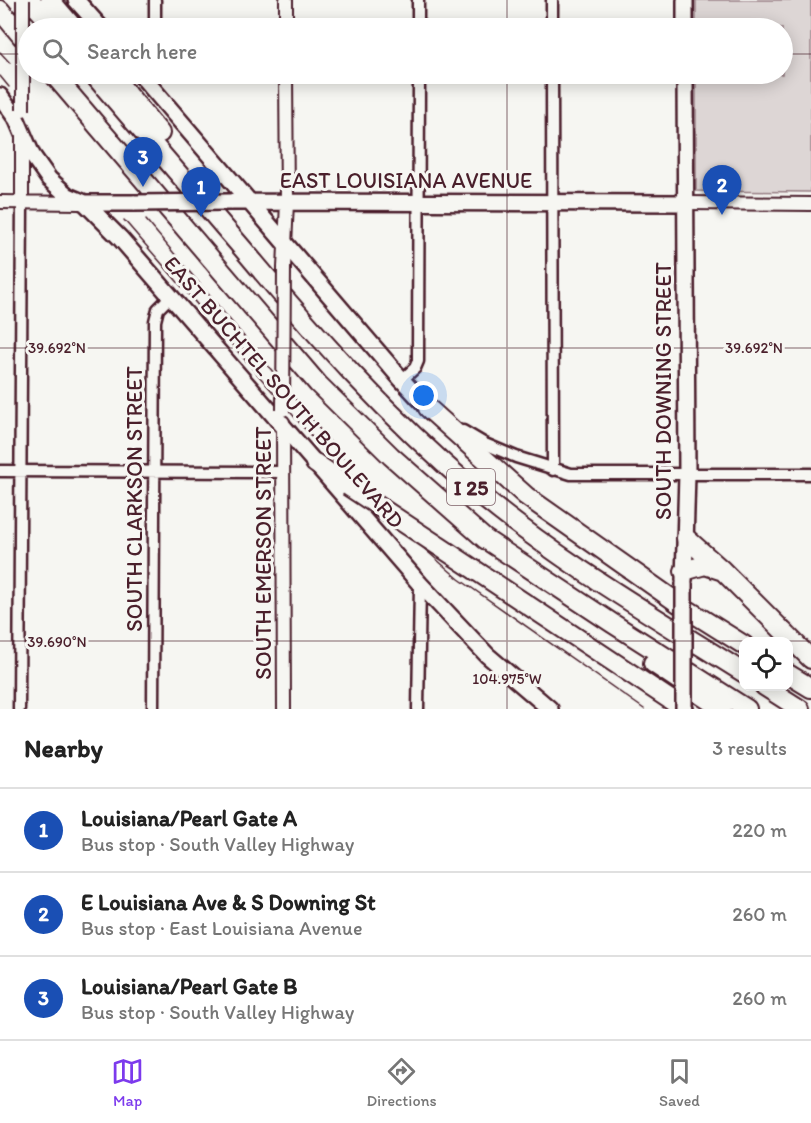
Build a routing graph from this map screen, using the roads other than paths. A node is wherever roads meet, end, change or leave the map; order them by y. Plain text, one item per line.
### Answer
1 (23, 0) edge
2 (30, 0) edge
3 (50, 0) edge
4 (76, 0) edge
5 (155, 0) edge
6 (286, 0) edge
7 (418, 0) edge
8 (552, 0) edge
9 (685, 0) edge
10 (0, 10) edge
11 (23, 18) edge
12 (46, 18) edge
13 (65, 18) edge
14 (92, 18) edge
15 (155, 18) edge
16 (286, 18) edge
17 (418, 18) edge
18 (552, 18) edge
19 (685, 18) edge
20 (0, 21) edge
21 (18, 32) edge
22 (18, 40) edge
23 (23, 84) edge
24 (62, 84) edge
25 (102, 84) edge
26 (119, 84) edge
27 (149, 84) edge
28 (286, 84) edge
29 (418, 84) edge
30 (552, 84) edge
31 (685, 84) edge
32 (0, 96) edge
33 (22, 130) junction
34 (0, 202) edge
35 (22, 202) junction
36 (249, 202) junction
37 (287, 202) junction
38 (85, 203) junction
39 (419, 203) junction
40 (551, 203) junction
41 (686, 203) junction
42 (811, 204) edge
43 (286, 244) junction
44 (243, 249) junction
45 (171, 296) junction
46 (402, 380) junction
47 (428, 408) junction
48 (283, 426) junction
49 (315, 463) junction
50 (553, 470) junction
51 (0, 471) edge
52 (20, 471) junction
53 (154, 472) junction
54 (283, 472) junction
55 (687, 474) junction
56 (811, 474) edge
57 (686, 538) junction
58 (485, 539) junction
59 (722, 570) junction
60 (684, 577) junction
61 (420, 584) junction
62 (739, 642) edge
63 (811, 659) edge
64 (739, 670) edge
65 (793, 677) edge
66 (811, 688) edge
67 (771, 691) edge
68 (19, 709) edge
69 (153, 709) edge
70 (284, 709) edge
71 (418, 709) edge
72 (550, 709) edge
73 (684, 709) edge
74 (722, 709) edge
75 (747, 709) edge
76 (800, 709) edge

1 - 11 street, bridge
2 - 12 highway
3 - 13 highway
4 - 14 main road
5 - 15 street
6 - 16 street
7 - 17 street
8 - 18 street
9 - 19 main road
10 - 21 highway
20 - 22 highway
23 - 33 street, bridge
24 - 58 highway, I 25
25 - 44 highway, I 25
26 - 44 highway
27 - 36 main road
28 - 37 street, SOUTH EMERSON STREET
29 - 39 street
30 - 40 street
31 - 41 main road, SOUTH DOWNING STREET
32 - 33 main road, EAST BUCHTEL SOUTH BOULEVARD
33 - 35 street
33 - 38 main road, EAST BUCHTEL SOUTH BOULEVARD
34 - 35 street, EAST LOUISIANA AVENUE
35 - 38 street, EAST LOUISIANA AVENUE
35 - 52 street
36 - 37 main road, EAST LOUISIANA AVENUE
36 - 38 main road, EAST LOUISIANA AVENUE, bridge
36 - 43 main road
37 - 39 main road, EAST LOUISIANA AVENUE
37 - 43 street, SOUTH EMERSON STREET
38 - 45 main road, EAST BUCHTEL SOUTH BOULEVARD
39 - 40 main road, EAST LOUISIANA AVENUE
39 - 46 street
40 - 41 main road, EAST LOUISIANA AVENUE
40 - 50 street
41 - 42 street, EAST LOUISIANA AVENUE
41 - 55 main road, SOUTH DOWNING STREET
43 - 46 main road
43 - 48 street, SOUTH EMERSON STREET, bridge
44 - 64 highway, I 25
45 - 48 main road, EAST BUCHTEL SOUTH BOULEVARD
45 - 53 street, SOUTH CLARKSON STREET
46 - 47 main road
47 - 50 street
47 - 62 highway
48 - 49 main road, EAST BUCHTEL SOUTH BOULEVARD
48 - 54 street, SOUTH EMERSON STREET
49 - 61 main road, EAST BUCHTEL SOUTH BOULEVARD
49 - 73 highway, bridge
50 - 55 street
51 - 52 street
52 - 53 street
52 - 68 street
53 - 54 street
53 - 69 street, SOUTH CLARKSON STREET
54 - 70 street, SOUTH EMERSON STREET
55 - 56 street
55 - 57 main road, SOUTH DOWNING STREET
57 - 59 highway
57 - 60 main road, SOUTH DOWNING STREET
58 - 74 highway
58 - 75 highway, I 25
59 - 60 highway
59 - 63 highway
60 - 73 main road, SOUTH DOWNING STREET, bridge
61 - 71 street
61 - 72 main road, EAST BUCHTEL SOUTH BOULEVARD
65 - 66 highway
67 - 76 highway

